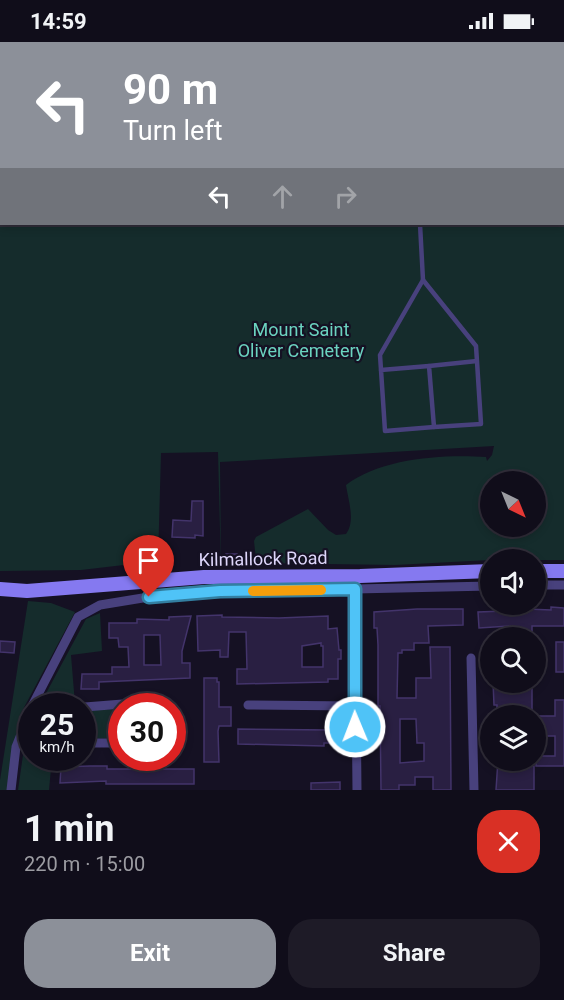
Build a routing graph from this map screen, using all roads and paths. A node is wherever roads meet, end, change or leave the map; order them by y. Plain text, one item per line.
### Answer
1 (420, 225) edge
2 (423, 280) junction
3 (477, 361) junction
4 (429, 366) junction
5 (381, 370) junction
6 (434, 427) junction
7 (546, 571) edge
8 (564, 571) edge
9 (480, 572) edge
10 (276, 583) junction
11 (546, 585) edge
12 (564, 585) edge
13 (480, 586) edge
14 (0, 589) edge
15 (355, 589) junction
16 (471, 658) dead end
17 (40, 693) edge
18 (248, 705) dead end
19 (354, 706) junction
20 (18, 742) edge
21 (11, 790) edge
22 (357, 790) edge
23 (474, 790) edge

1 - 2 lane
2 - 3 lane
2 - 5 lane
3 - 4 lane
3 - 6 lane
4 - 5 lane
4 - 6 lane
5 - 6 lane
7 - 8 main road
9 - 10 main road, Kilmallock Road
10 - 14 main road, Kilmallock Road
10 - 15 street
10 - 17 street
11 - 12 street
13 - 15 street
15 - 19 street
16 - 23 street
18 - 19 street
19 - 22 street
20 - 21 street

